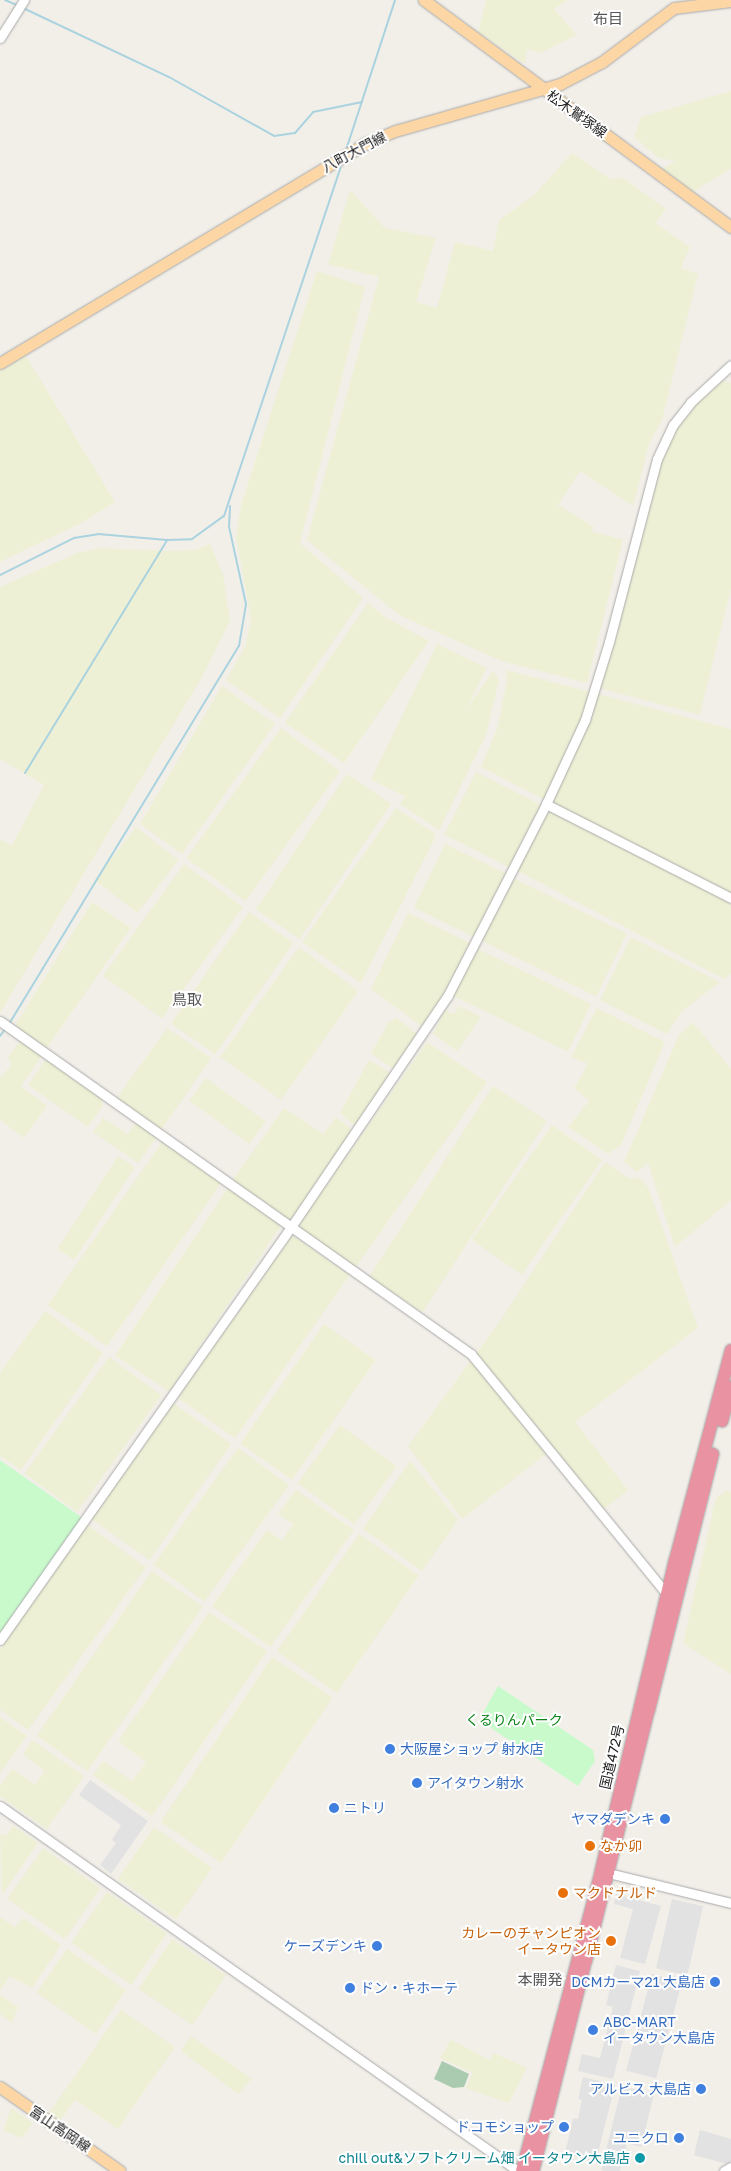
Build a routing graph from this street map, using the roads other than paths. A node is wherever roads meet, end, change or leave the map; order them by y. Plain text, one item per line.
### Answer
1 (24, 0) edge
2 (424, 0) edge
3 (731, 1) edge
4 (0, 38) edge
5 (543, 89) junction
6 (731, 227) edge
7 (0, 363) edge
8 (731, 364) edge
9 (546, 804) junction
10 (731, 898) edge
11 (0, 1021) edge
12 (291, 1227) junction
13 (731, 1350) edge
14 (731, 1387) edge
15 (671, 1598) junction
16 (0, 1640) edge
17 (0, 1806) edge
18 (605, 1872) junction
19 (731, 1903) edge
20 (0, 2087) edge
21 (731, 2167) edge
22 (120, 2171) edge
23 (520, 2171) edge
24 (533, 2171) edge
25 (724, 2171) edge

1 - 4 street
2 - 5 main road, 松木鷲塚線
3 - 5 main road, 八町大門線
5 - 6 main road, 松木鷲塚線
5 - 7 main road, 八町大門線
8 - 9 street
9 - 10 street
9 - 12 street
11 - 12 street
12 - 15 street
12 - 16 street
13 - 15 highway, 国道472号
14 - 15 highway, 国道472号
15 - 18 highway, 国道472号
17 - 23 street
18 - 19 street
18 - 23 highway, 国道472号
18 - 24 highway, 国道472号
20 - 22 main road, 富山高岡線
21 - 25 street

